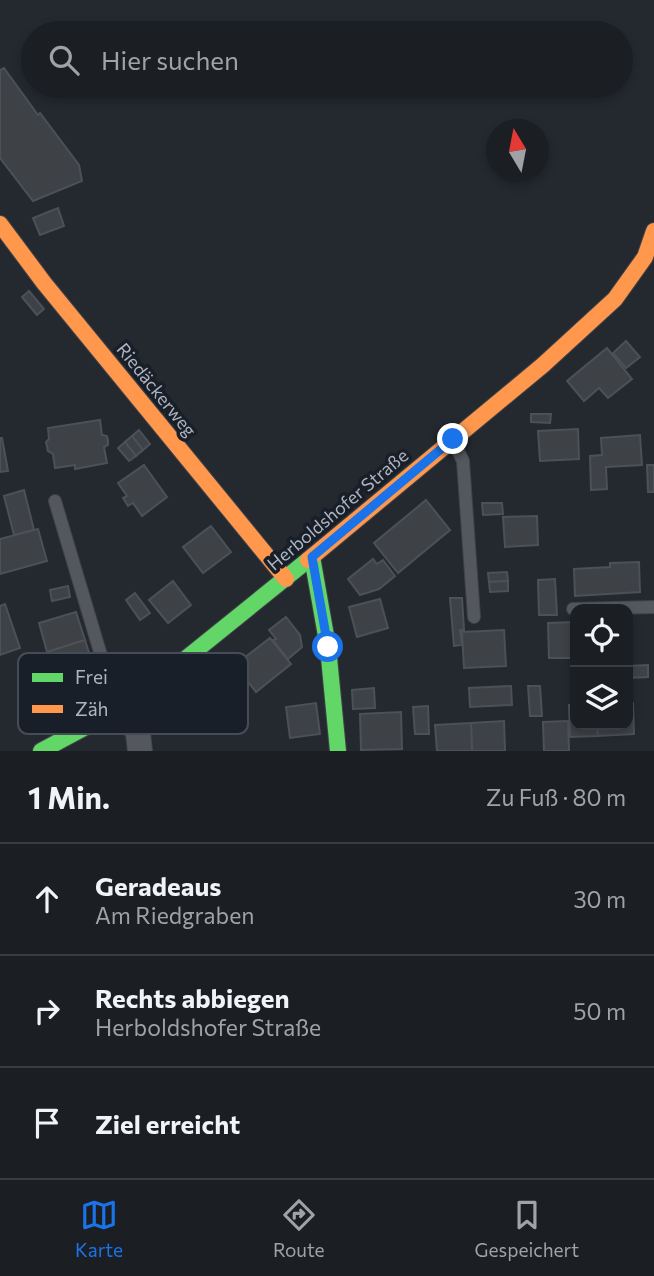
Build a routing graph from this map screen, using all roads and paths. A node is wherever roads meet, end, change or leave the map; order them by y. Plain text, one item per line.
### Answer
1 (0, 224) edge
2 (654, 231) edge
3 (650, 260) edge
4 (453, 439) junction
5 (55, 501) dead end
6 (312, 557) junction
7 (286, 579) junction
8 (654, 607) edge
9 (633, 608) edge
10 (474, 617) dead end
11 (103, 653) edge
12 (193, 653) edge
13 (72, 734) edge
14 (41, 751) edge
15 (338, 751) edge

1 - 7 street, Riedäckerweg
2 - 3 street, Herboldshofer Straße
3 - 4 street, Herboldshofer Straße
4 - 6 street, Herboldshofer Straße
4 - 10 lane
5 - 11 lane
6 - 7 street, Herboldshofer Straße
6 - 15 street
7 - 12 street, Herboldshofer Straße
8 - 9 lane
13 - 14 street, Herboldshofer Straße

